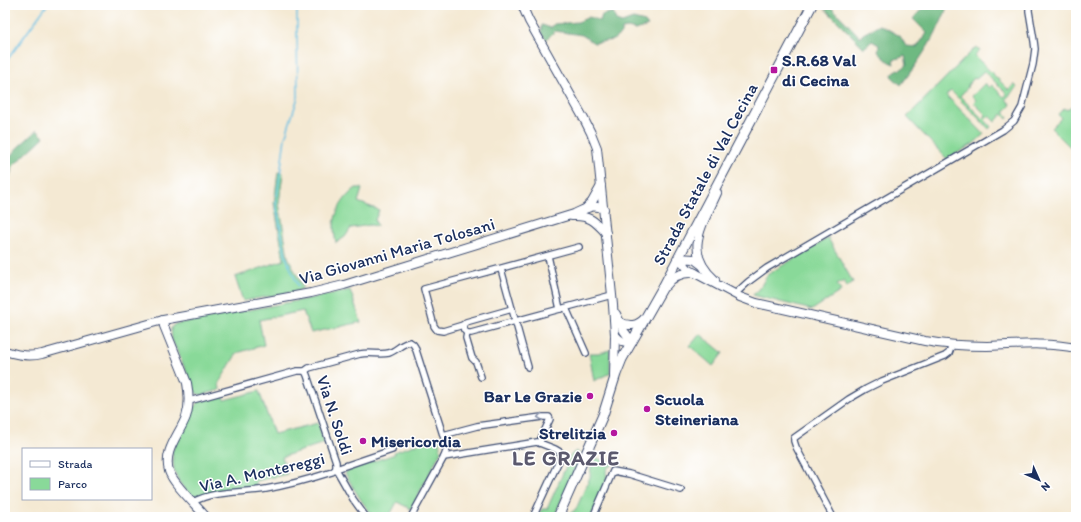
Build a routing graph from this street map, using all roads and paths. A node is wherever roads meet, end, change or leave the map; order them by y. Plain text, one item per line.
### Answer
1 (522, 5) edge
2 (812, 5) edge
3 (1029, 5) edge
4 (727, 166) junction
5 (601, 186) junction
6 (587, 208) junction
7 (604, 209) junction
8 (567, 216) junction
9 (585, 217) junction
10 (606, 232) junction
11 (579, 247) dead end
12 (548, 256) junction
13 (679, 258) junction
14 (703, 265) junction
15 (500, 269) junction
16 (695, 273) junction
17 (727, 289) junction
18 (735, 294) junction
19 (612, 295) junction
20 (659, 295) junction
21 (614, 305) junction
22 (563, 308) junction
23 (512, 309) junction
24 (649, 315) junction
25 (163, 320) junction
26 (515, 321) junction
27 (620, 322) junction
28 (463, 325) junction
29 (467, 333) junction
30 (615, 335) junction
31 (632, 342) junction
32 (952, 345) junction
33 (1076, 348) edge
34 (5, 351) edge
35 (586, 353) dead end
36 (528, 367) dead end
37 (305, 371) junction
38 (481, 377) dead end
39 (614, 381) junction
40 (189, 401) junction
41 (443, 435) junction
42 (539, 443) junction
43 (392, 450) dead end
44 (444, 457) junction
45 (336, 469) junction
46 (681, 490) dead end
47 (193, 502) junction
48 (206, 517) edge
49 (366, 517) edge
50 (411, 517) edge
51 (533, 517) edge
52 (558, 517) edge
53 (593, 517) edge
54 (833, 517) edge

1 - 5 main road
2 - 4 main road, Strada Statale di Val Cecina
3 - 18 street
4 - 13 main road, Strada Statale di Val Cecina
4 - 14 main road
5 - 6 main road
5 - 7 main road
6 - 7 main road, Via Giovanni Maria Tolosani
6 - 8 main road, Via Giovanni Maria Tolosani
7 - 9 main road, Via Giovanni Maria Tolosani
7 - 10 main road
8 - 9 main road, Via Giovanni Maria Tolosani
8 - 25 main road, Via Giovanni Maria Tolosani
9 - 10 main road
10 - 19 main road
11 - 12 street
12 - 15 street
12 - 22 street
13 - 14 main road
13 - 16 main road
13 - 20 main road, Strada Statale di Val Cecina
14 - 17 main road
15 - 23 street
15 - 28 street
16 - 17 main road
16 - 20 main road
17 - 18 main road
18 - 32 main road
19 - 21 main road
19 - 22 street
20 - 24 main road, Strada Statale di Val Cecina
21 - 27 main road
21 - 30 main road
22 - 26 street
22 - 35 street
23 - 26 street
23 - 28 street
24 - 27 main road
24 - 31 main road, Strada Statale di Val Cecina
25 - 34 main road, Via Giovanni Maria Tolosani
25 - 40 main road
26 - 29 street
26 - 36 street
27 - 31 main road
28 - 29 street
29 - 38 street
30 - 31 main road
30 - 39 main road
31 - 39 main road, Strada Statale di Val Cecina
32 - 33 main road
32 - 54 street
37 - 40 street
37 - 41 street
37 - 45 street, Via N. Soldi
39 - 52 main road, Strada Statale di Val Cecina
40 - 47 main road
42 -> 41 street
41 - 44 street
42 - 44 street
42 - 51 street
43 - 45 street, Via A. Montereggi
44 - 50 street
45 - 47 street, Via A. Montereggi
45 - 49 street, Via N. Soldi
46 - 53 street
47 - 48 main road

